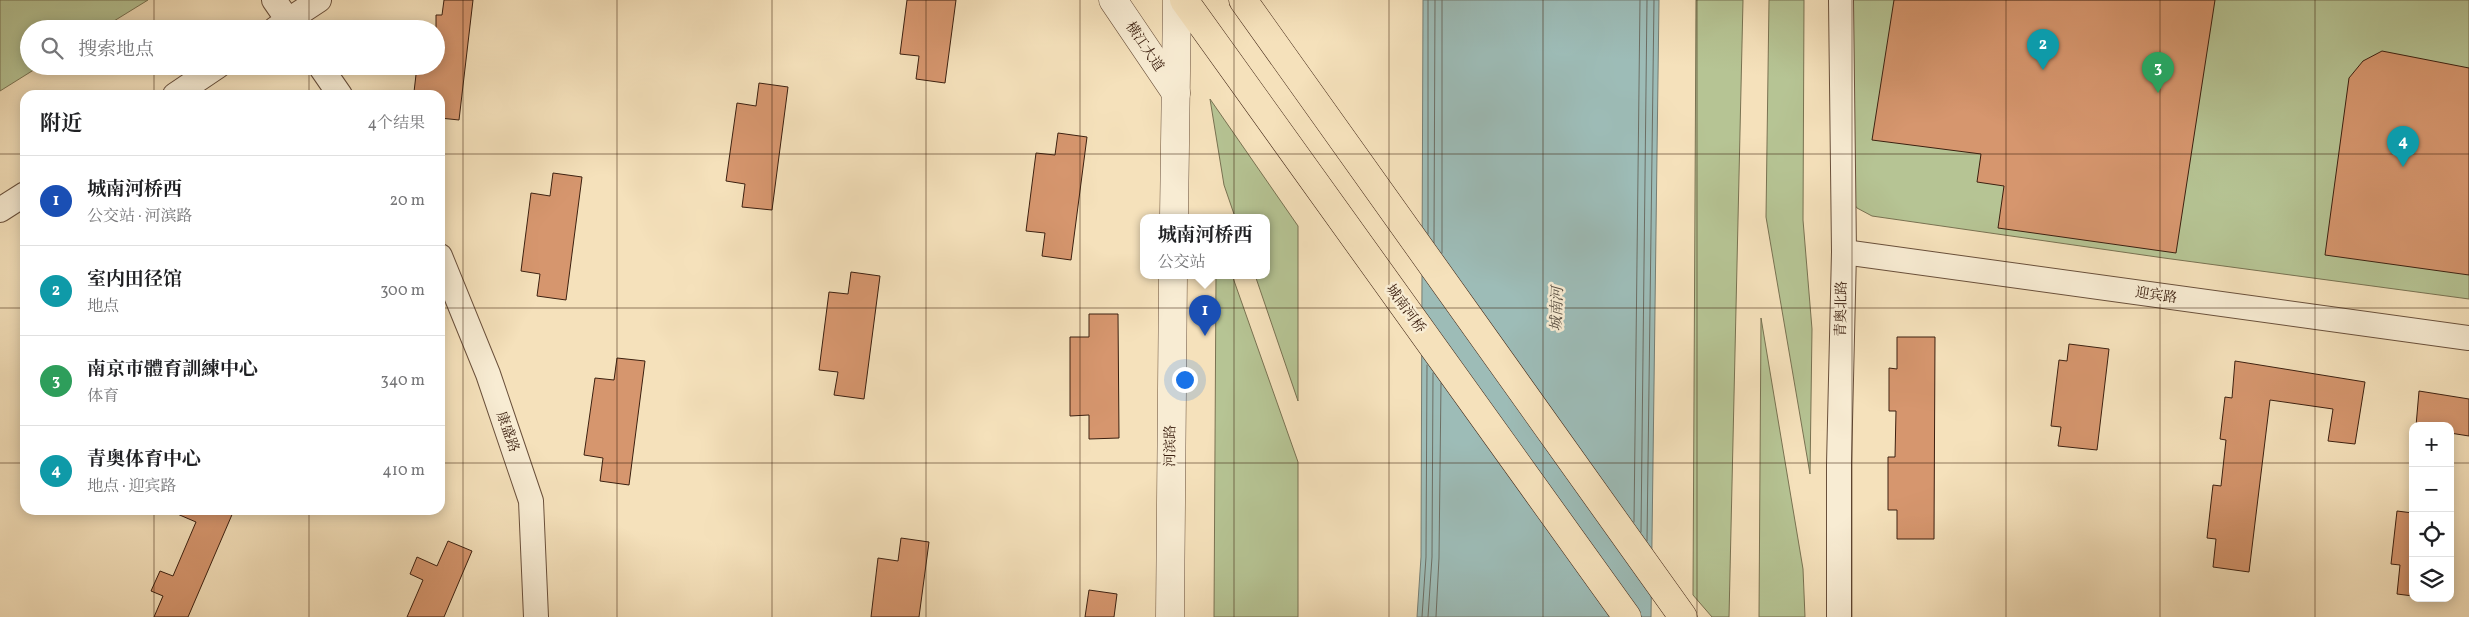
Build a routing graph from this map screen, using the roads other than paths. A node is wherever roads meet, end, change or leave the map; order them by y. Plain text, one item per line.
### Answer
1 (274, 0) edge
2 (319, 0) edge
3 (1112, 0) edge
4 (1177, 0) edge
5 (1184, 0) edge
6 (1243, 0) edge
7 (1841, 0) edge
8 (283, 20) edge
9 (294, 20) edge
10 (205, 75) edge
11 (326, 75) edge
12 (182, 90) edge
13 (337, 90) edge
14 (1176, 93) junction
15 (20, 197) edge
16 (0, 210) edge
17 (1174, 214) edge
18 (1844, 252) junction
19 (445, 268) edge
20 (1173, 279) edge
21 (2469, 338) edge
22 (536, 617) edge
23 (1170, 617) edge
24 (1628, 617) edge
25 (1683, 617) edge
26 (1839, 617) edge

1 - 8 street
2 - 9 street
3 - 14 street, 横江大道
4 - 14 street
5 - 24 highway, 城南河桥
6 - 25 highway
7 - 18 street, 青奥北路
10 - 12 street
11 - 13 street
14 - 17 street
15 - 16 street
18 - 21 street, 迎宾路
18 - 26 street, 青奥北路
19 - 22 street, 康盛路
20 - 23 street, 河滨路

